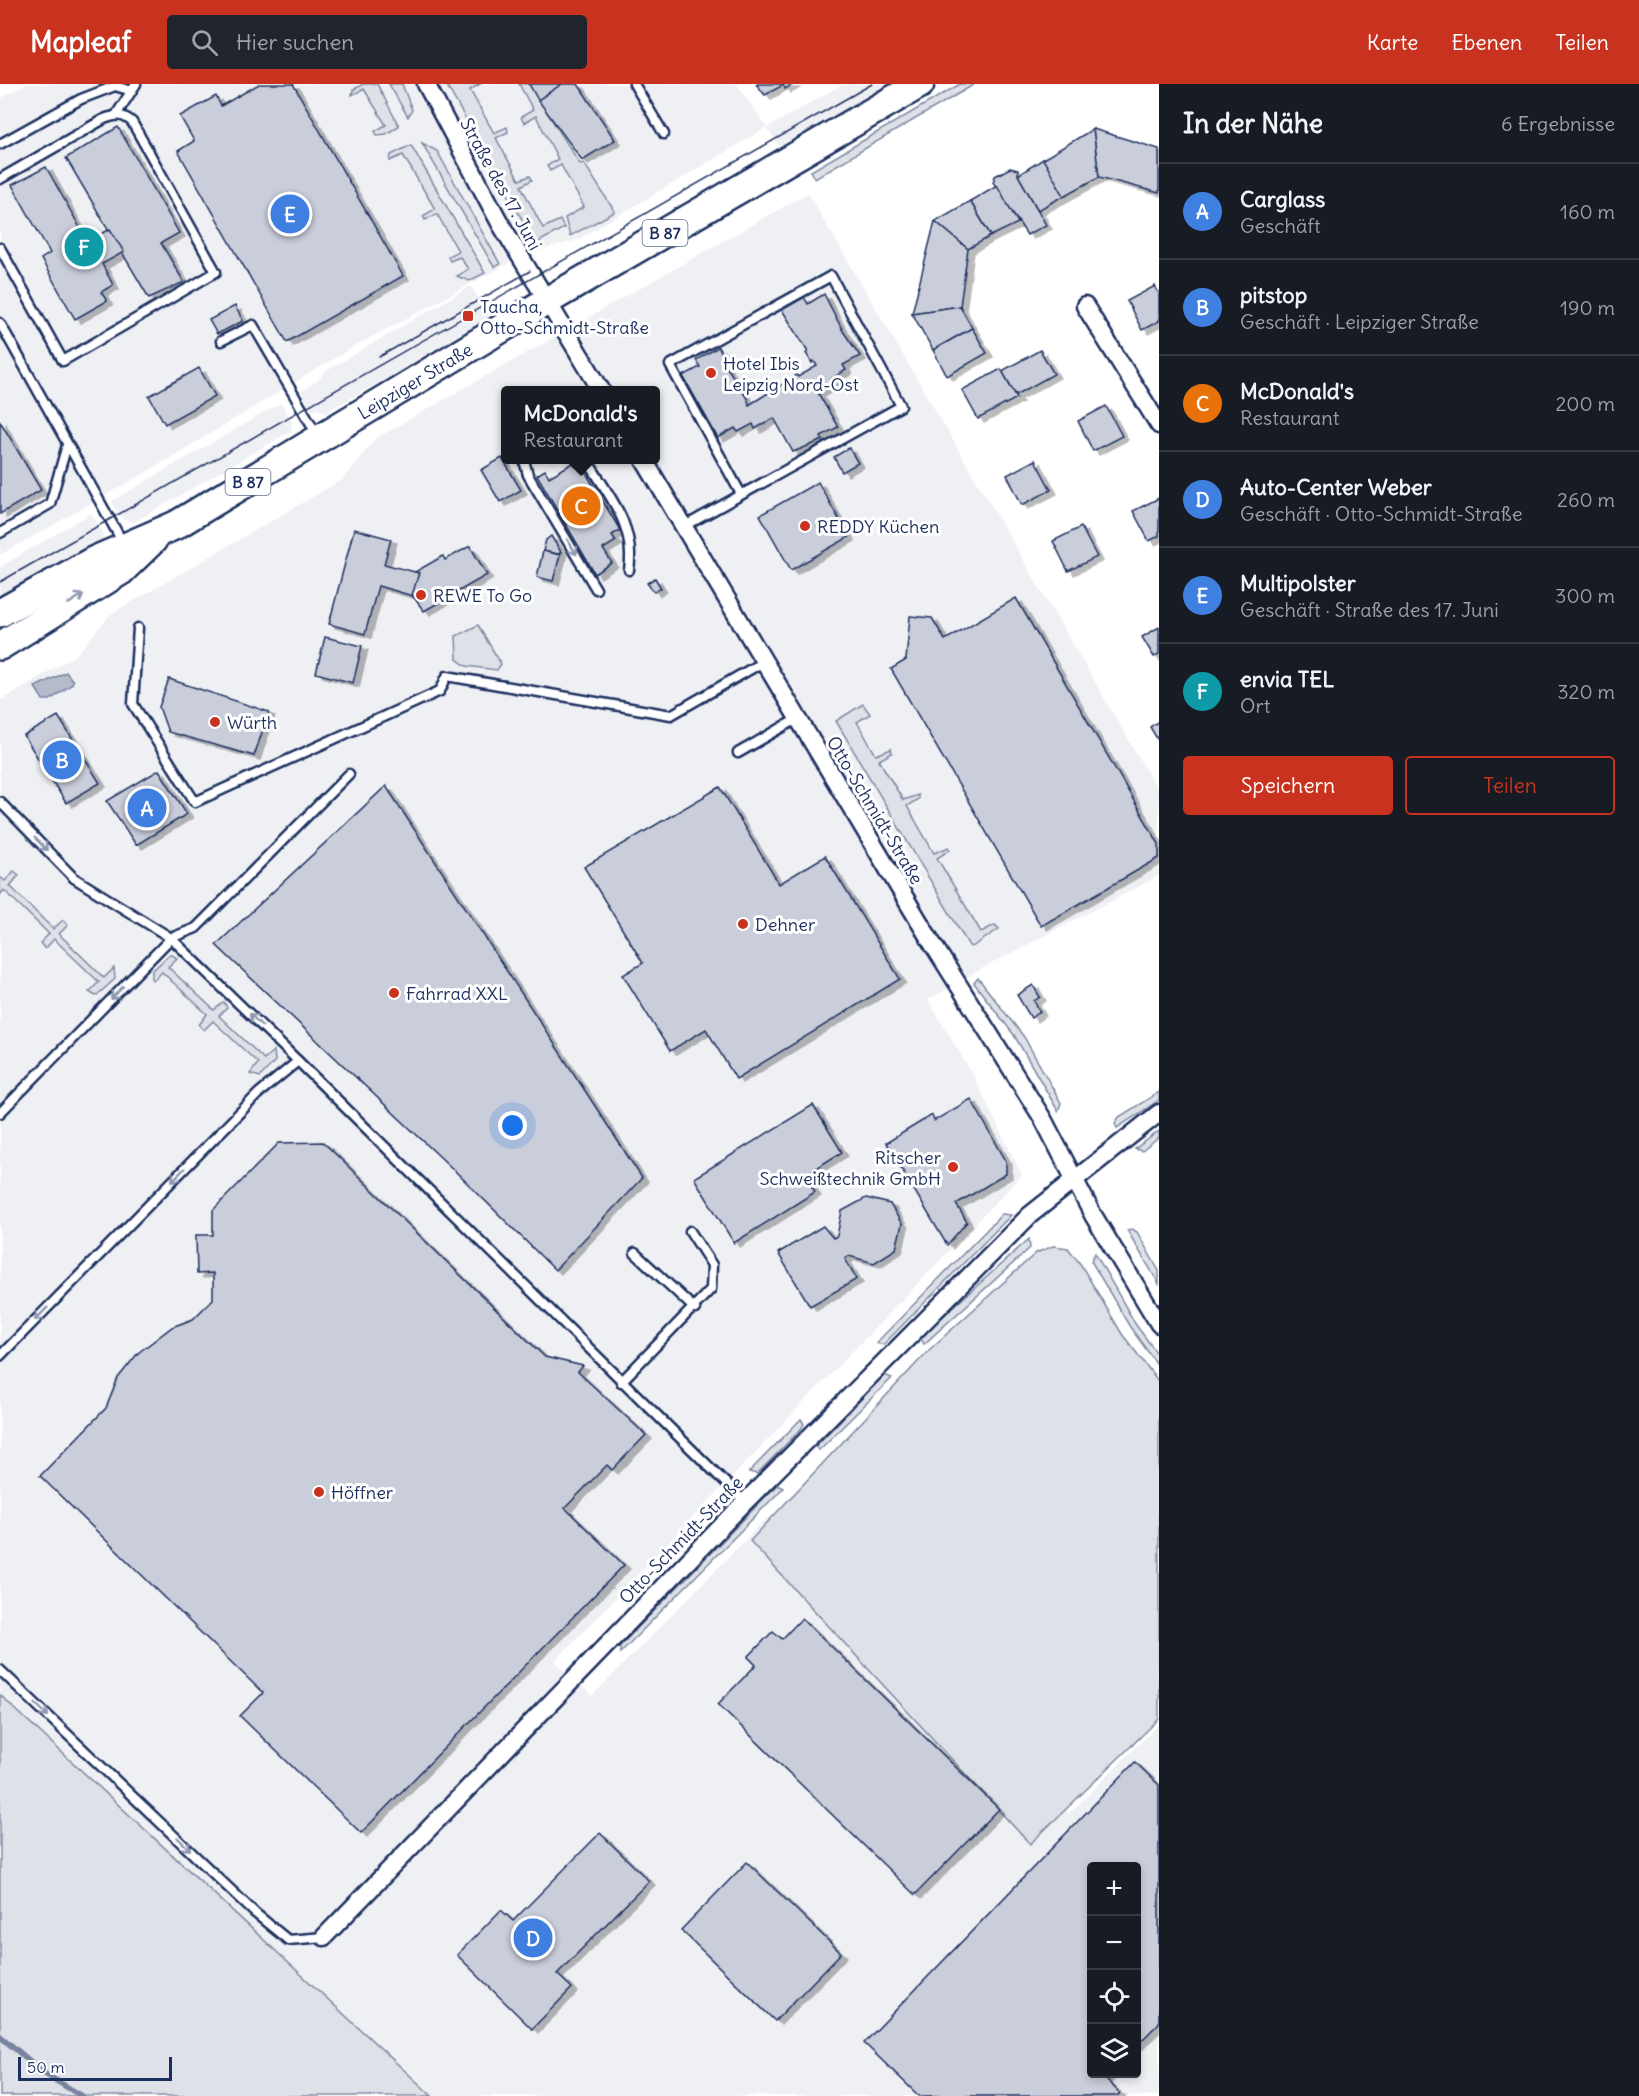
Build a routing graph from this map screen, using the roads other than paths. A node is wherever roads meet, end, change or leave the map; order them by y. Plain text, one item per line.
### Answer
1 (426, 84) edge
2 (634, 84) edge
3 (920, 84) edge
4 (134, 87) edge
5 (116, 115) junction
6 (664, 134) dead end
7 (0, 144) edge
8 (0, 179) edge
9 (0, 248) edge
10 (547, 301) junction
11 (1085, 306) dead end
12 (0, 323) edge
13 (221, 341) dead end
14 (599, 386) edge
15 (1159, 425) edge
16 (320, 438) junction
17 (67, 445) junction
18 (525, 464) edge
19 (590, 464) edge
20 (647, 464) edge
21 (741, 494) junction
22 (685, 526) junction
23 (0, 533) edge
24 (158, 535) junction
25 (124, 545) junction
26 (629, 570) dead end
27 (596, 589) dead end
28 (0, 613) edge
29 (138, 628) dead end
30 (0, 646) edge
31 (763, 662) junction
32 (797, 719) junction
33 (738, 753) dead end
34 (349, 774) dead end
35 (0, 802) edge
36 (171, 938) junction
37 (298, 1061) junction
38 (0, 1113) edge
39 (1159, 1113) edge
40 (1074, 1178) junction
41 (690, 1231) dead end
42 (635, 1253) dead end
43 (694, 1309) junction
44 (1159, 1324) edge
45 (0, 1356) edge
46 (621, 1382) junction
47 (745, 1502) junction
48 (0, 1670) edge
49 (324, 1937) joint

1 - 10 street, Straße des 17. Juni
2 - 6 lane
3 - 10 main road, Leipziger Straße / B 87
4 - 5 lane
4 - 7 lane
5 - 8 lane
5 - 9 lane
10 - 14 street
10 - 16 main road, Leipziger Straße / B 87
11 - 15 street
12 - 17 lane
13 - 16 lane
16 - 24 main road, Leipziger Straße / B 87
17 - 23 lane
17 - 25 lane
18 -> 27 lane
19 - 26 lane
20 - 22 street, Otto-Schmidt-Straße
21 - 21 lane
21 - 22 lane
22 - 31 street, Otto-Schmidt-Straße
24 - 25 main road, Leipziger Straße / B 87
30 -> 24 main road, Leipziger Straße / B 87
25 - 28 main road, Leipziger Straße / B 87
29 - 31 lane
31 - 32 street, Otto-Schmidt-Straße
32 - 33 lane
32 - 40 street, Otto-Schmidt-Straße
34 - 36 lane
35 -> 36 lane
37 -> 36 lane
36 -> 38 lane
37 -> 45 lane
37 - 46 lane
39 - 40 street
40 - 44 street, Otto-Schmidt-Straße
40 - 47 street, Otto-Schmidt-Straße
41 - 43 lane
42 - 43 lane
43 - 46 lane
46 - 47 lane
47 - 49 street, Otto-Schmidt-Straße
48 -> 49 lane

